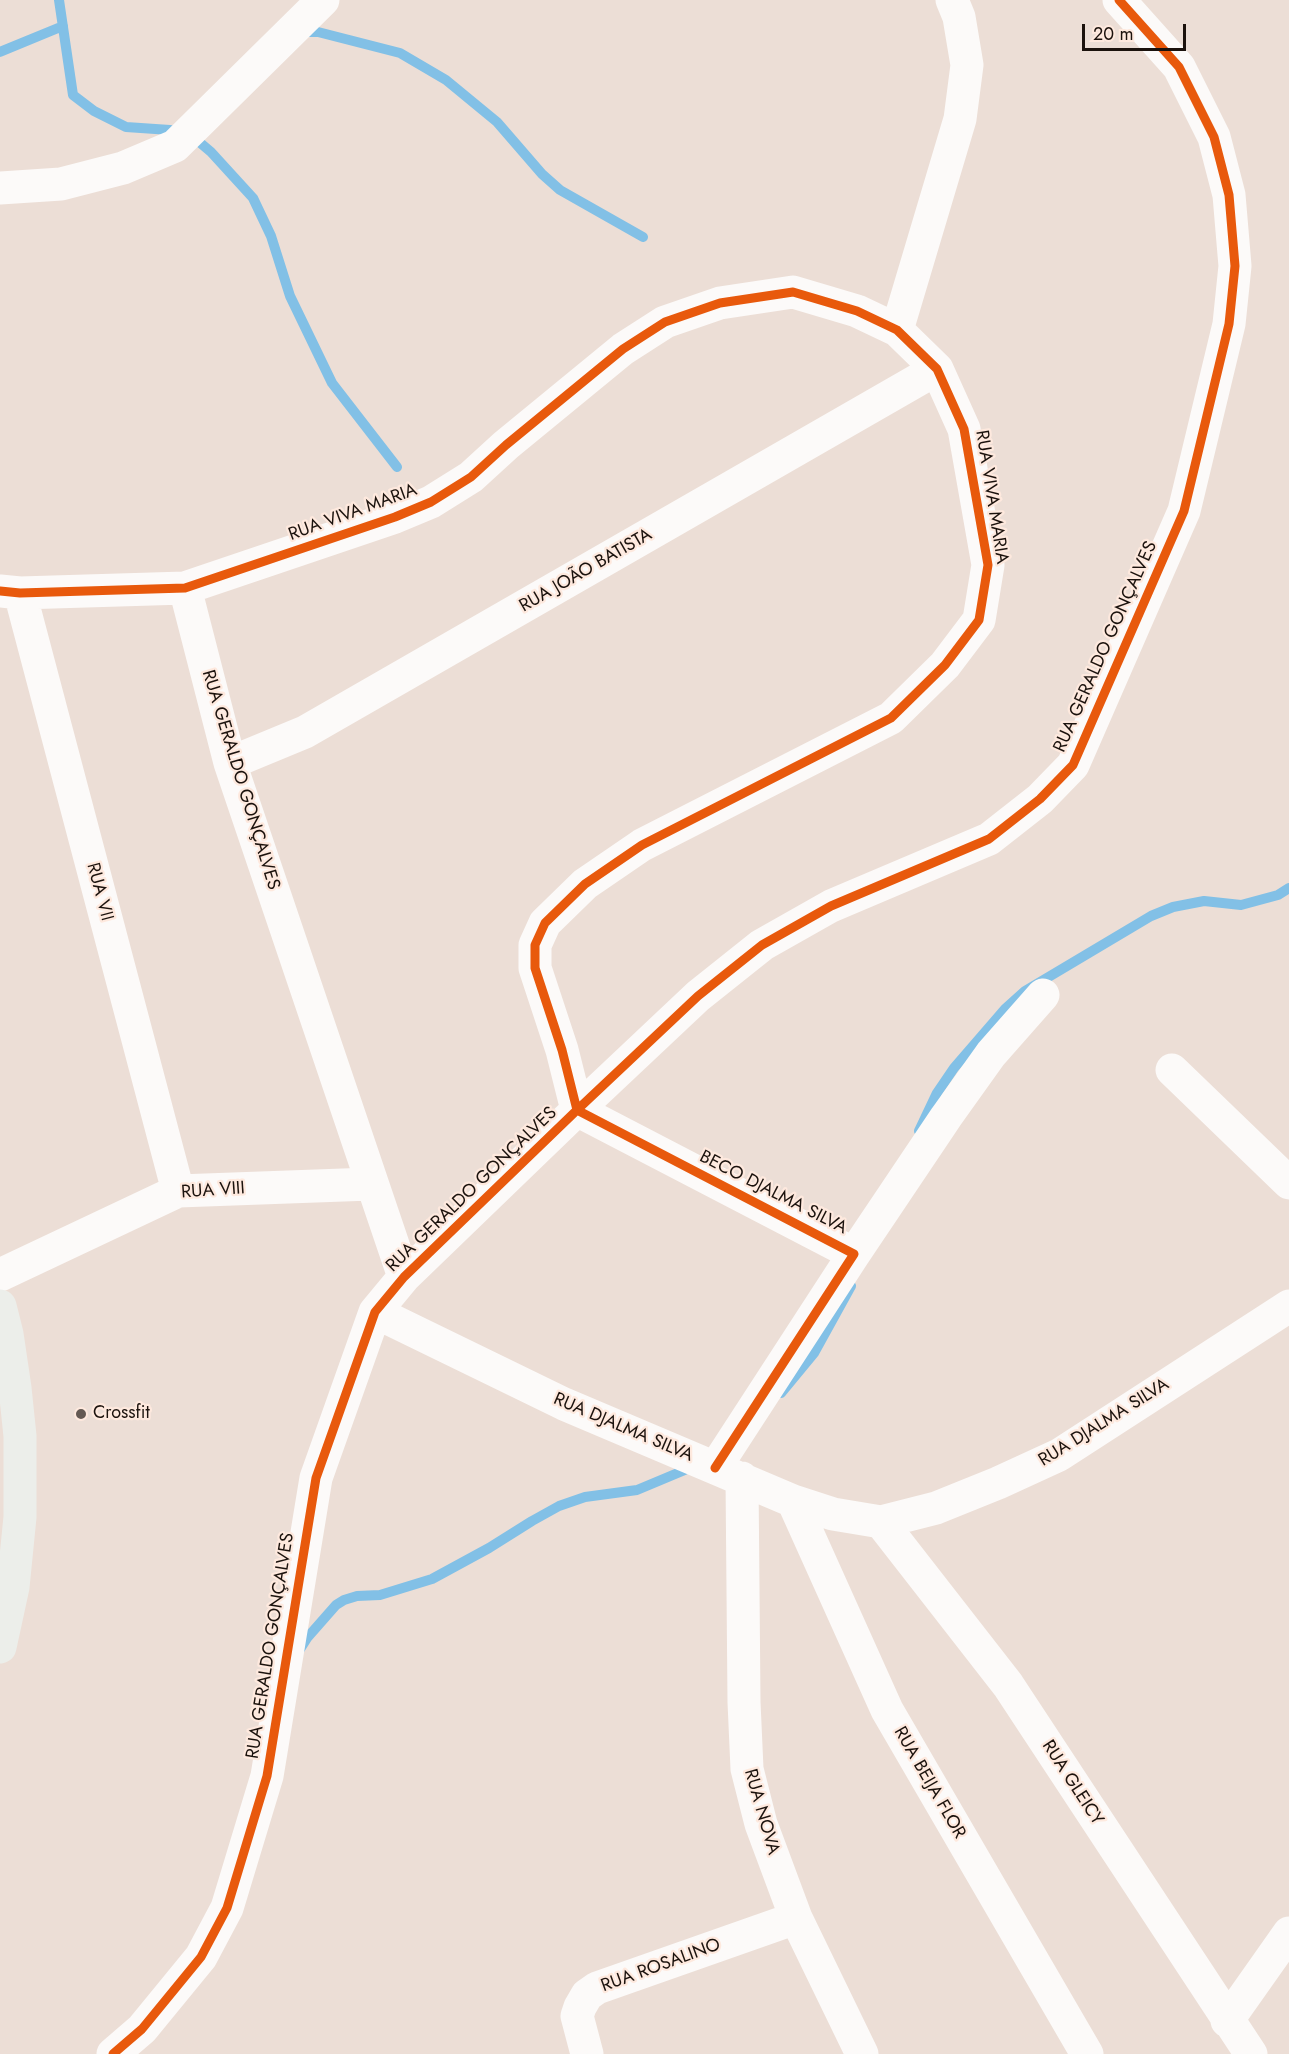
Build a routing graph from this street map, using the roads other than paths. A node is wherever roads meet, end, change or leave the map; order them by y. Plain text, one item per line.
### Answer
1 (323, 0) edge
2 (952, 0) edge
3 (1119, 0) edge
4 (0, 188) edge
5 (897, 330) junction
6 (937, 369) junction
7 (185, 588) junction
8 (10, 592) edge
9 (230, 763) junction
10 (1043, 995) dead end
11 (1173, 1070) dead end
12 (577, 1110) junction
13 (1289, 1183) edge
14 (371, 1184) junction
15 (178, 1191) junction
16 (854, 1254) junction
17 (0, 1275) edge
18 (404, 1277) junction
19 (0, 1306) edge
20 (1289, 1306) edge
21 (375, 1312) junction
22 (728, 1473) junction
23 (793, 1501) junction
24 (881, 1522) junction
25 (0, 1647) edge
26 (796, 1918) junction
27 (1289, 1933) edge
28 (1227, 2020) junction
29 (113, 2054) edge
30 (587, 2054) edge
31 (862, 2054) edge
32 (1087, 2054) edge
33 (1251, 2054) edge

1 - 4 street
2 - 5 street
3 - 12 street, RUA GERALDO GONÇALVES
5 - 6 street, RUA VIVA MARIA
5 - 7 street, RUA VIVA MARIA
6 - 9 street, RUA JOÃO BATISTA
6 - 12 street, RUA VIVA MARIA
7 - 8 street, RUA VIVA MARIA
7 - 9 street, RUA GERALDO GONÇALVES
8 - 15 street, RUA VII
9 - 14 street, RUA GERALDO GONÇALVES
10 - 16 street, BECO DJALMA SILVA
11 - 13 street
12 - 16 street, BECO DJALMA SILVA
12 - 18 street, RUA GERALDO GONÇALVES
14 - 15 street, RUA VIII
14 - 18 street, RUA GERALDO GONÇALVES
15 - 17 street, RUA VIII
16 - 22 street, BECO DJALMA SILVA
18 - 21 street, RUA GERALDO GONÇALVES
19 - 25 main road
20 - 24 street, RUA DJALMA SILVA
21 - 22 street, RUA DJALMA SILVA
21 - 29 street, RUA GERALDO GONÇALVES
22 - 23 street, RUA DJALMA SILVA
22 - 26 street, RUA NOVA
23 - 24 street, RUA DJALMA SILVA
23 - 32 street, RUA BEIJA FLOR
24 - 28 street, RUA GLEICY
26 - 30 street, RUA ROSALINO
26 - 31 street, RUA NOVA
27 - 28 street
28 - 33 street, RUA GLEICY

